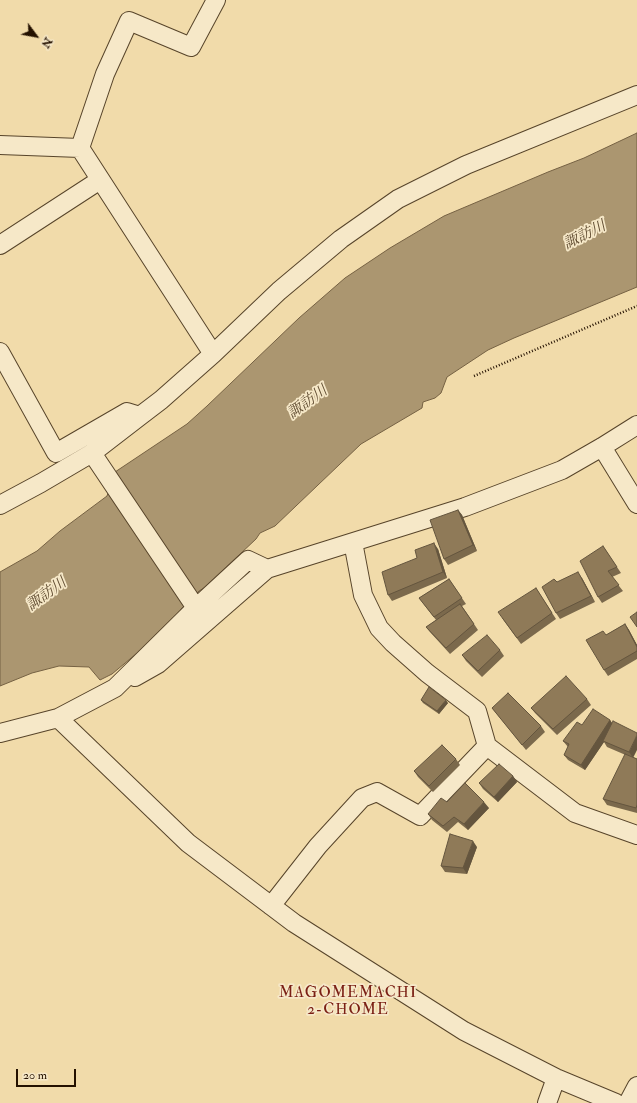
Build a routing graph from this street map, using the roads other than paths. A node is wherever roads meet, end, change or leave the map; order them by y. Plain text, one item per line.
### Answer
1 (216, 0) edge
2 (637, 95) edge
3 (0, 145) edge
4 (80, 148) junction
5 (100, 180) junction
6 (0, 244) edge
7 (0, 352) edge
8 (213, 354) junction
9 (140, 416) junction
10 (637, 425) edge
11 (602, 447) junction
12 (94, 457) junction
13 (637, 504) edge
14 (0, 505) edge
15 (353, 542) junction
16 (267, 569) junction
17 (194, 605) junction
18 (115, 688) junction
19 (58, 718) junction
20 (0, 732) edge
21 (487, 746) junction
22 (637, 835) edge
23 (271, 906) junction
24 (556, 1078) junction
25 (637, 1086) edge
26 (547, 1103) edge
27 (616, 1103) edge
28 (628, 1103) edge

1 - 4 street
2 - 8 street
3 - 4 street
4 - 5 street
5 - 6 street
5 - 8 street
7 - 9 street
8 - 9 street
9 - 12 street
10 - 11 street
11 - 13 street
11 - 15 street
12 - 14 street
12 - 17 street
15 - 16 street
15 - 21 street
16 - 17 street
16 - 18 street
17 - 18 street
18 - 19 street
19 - 20 street
19 - 23 street
21 - 22 street
21 - 23 street
23 - 24 street
24 - 26 street
24 - 27 street
25 - 28 street

